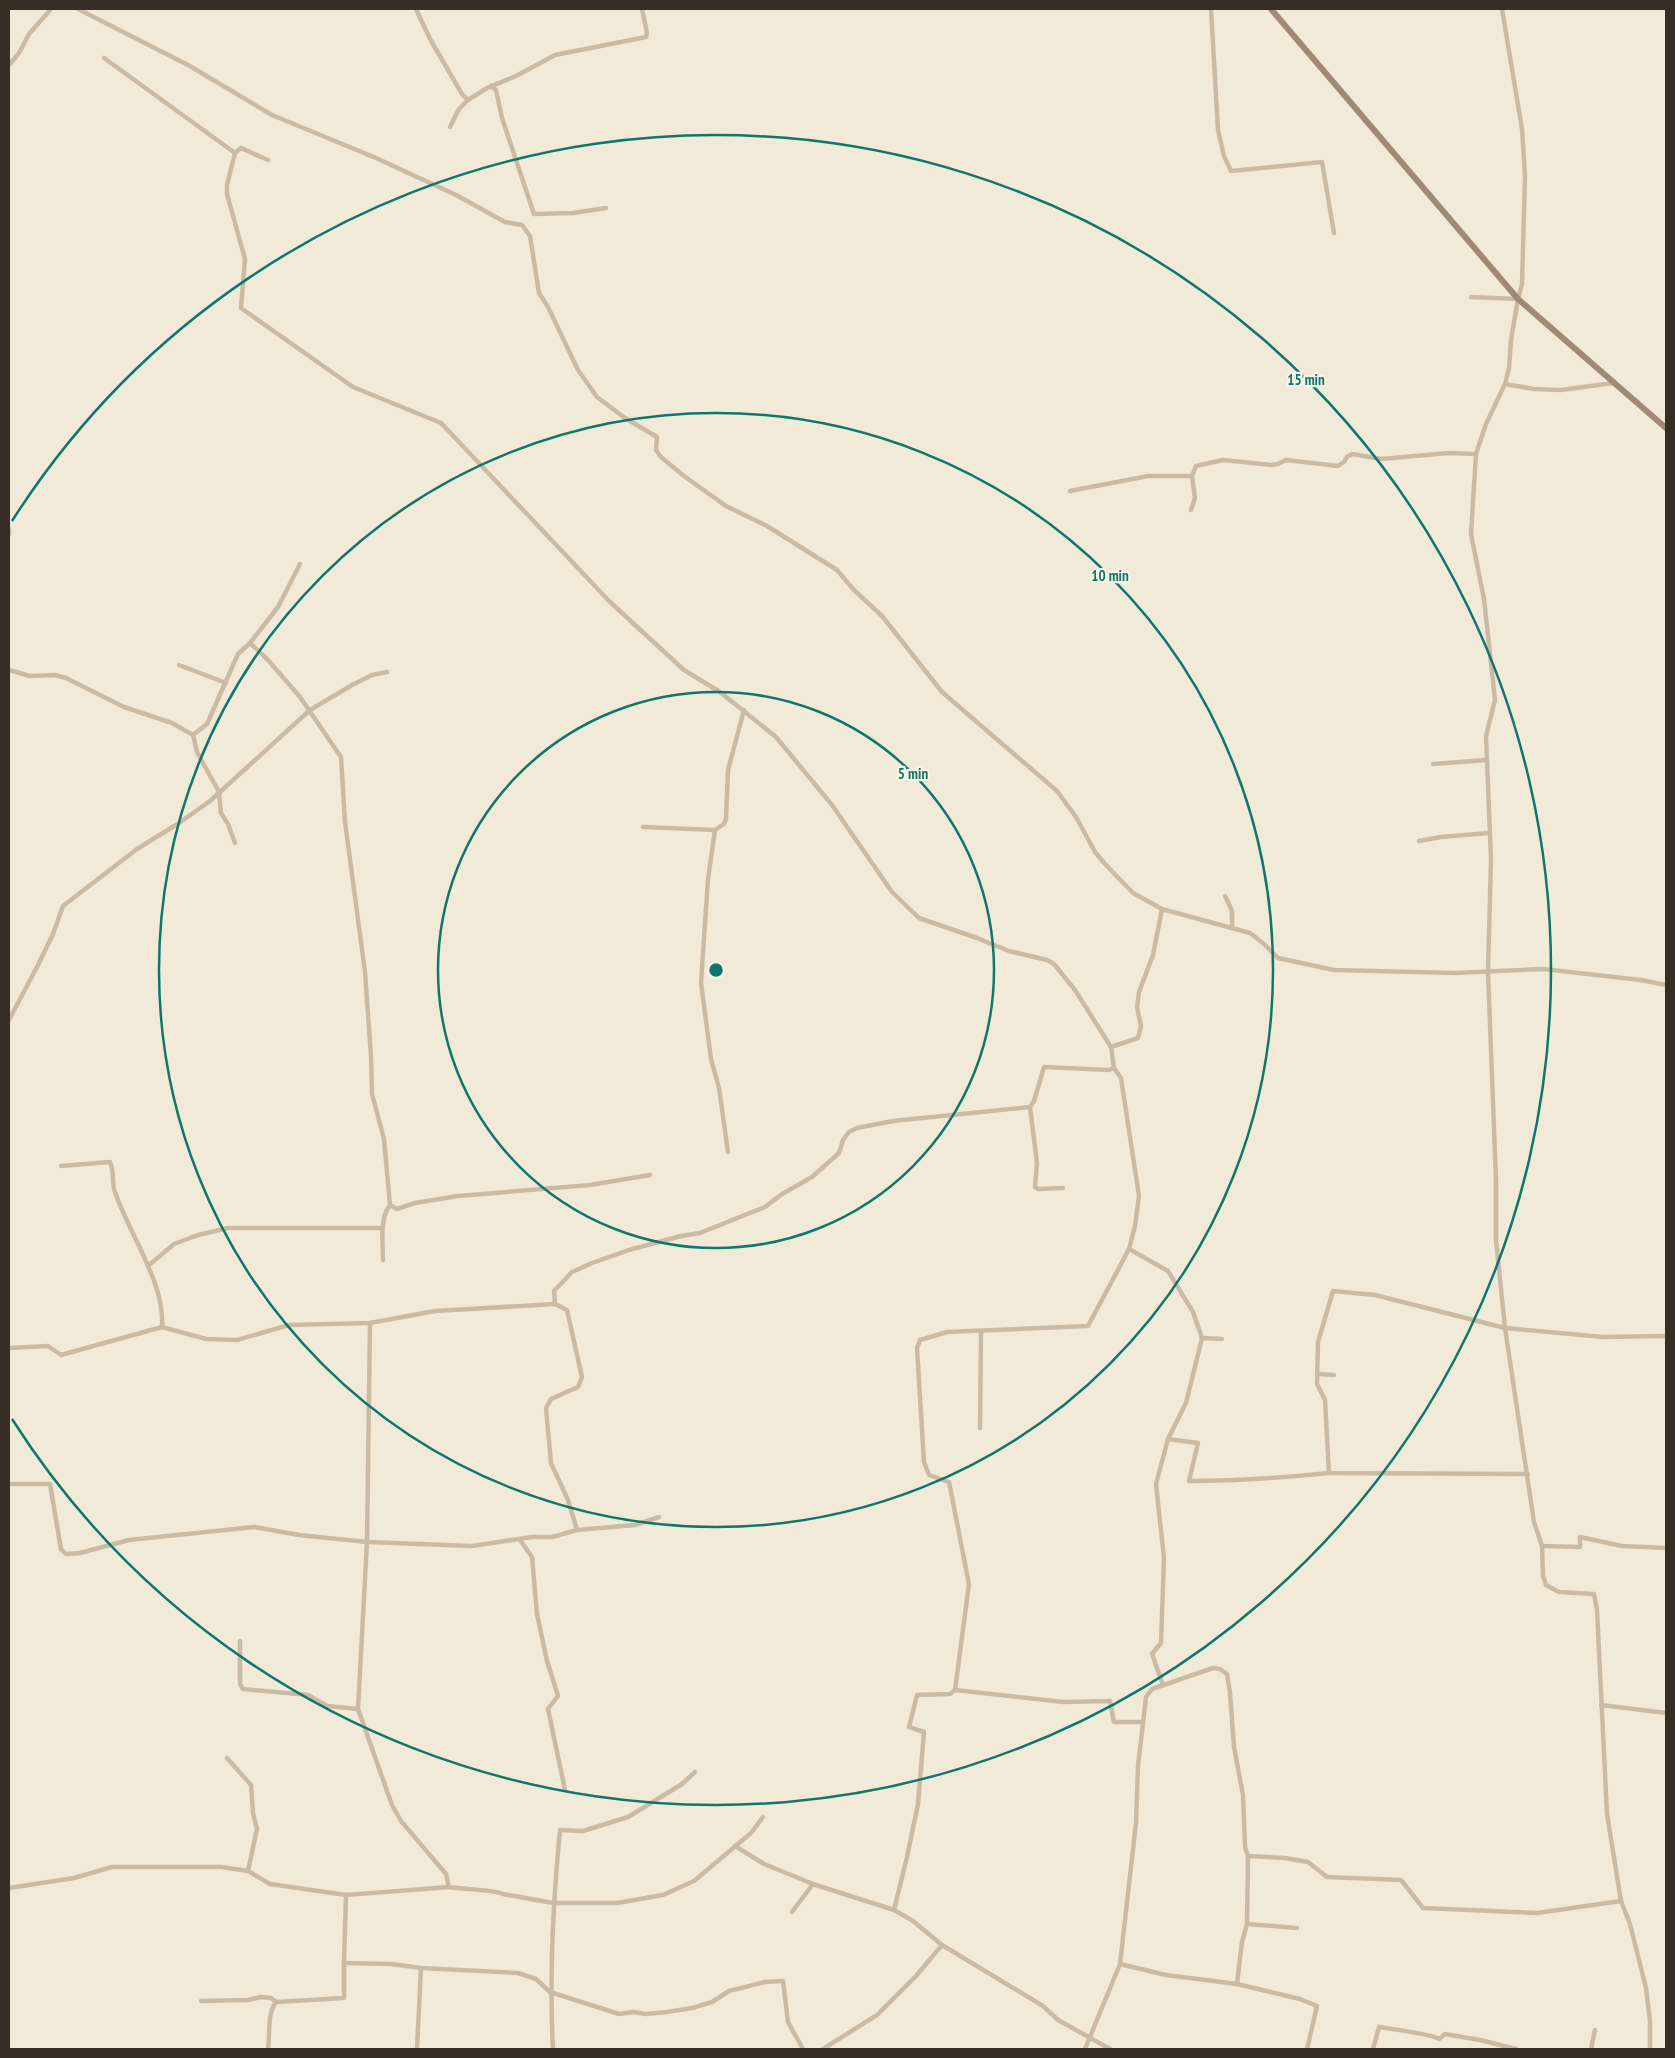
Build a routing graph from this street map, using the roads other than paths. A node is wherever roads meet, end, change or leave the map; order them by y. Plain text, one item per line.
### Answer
1 (51, 9) edge
2 (78, 9) edge
3 (416, 9) edge
4 (642, 9) edge
5 (1211, 9) edge
6 (1271, 9) edge
7 (1502, 9) edge
8 (104, 58) dead end
9 (9, 65) edge
10 (492, 86) junction
11 (468, 100) junction
12 (450, 127) dead end
13 (235, 153) junction
14 (268, 160) dead end
15 (606, 208) dead end
16 (1334, 233) dead end
17 (1471, 297) dead end
18 (1518, 299) junction
19 (1613, 383) junction
20 (1505, 384) junction
21 (1666, 428) edge
22 (1476, 454) junction
23 (1192, 476) junction
24 (1070, 491) dead end
25 (1191, 510) dead end
26 (9, 529) edge
27 (9, 534) edge
28 (300, 564) dead end
29 (250, 643) junction
30 (179, 665) dead end
31 (9, 670) edge
32 (387, 672) dead end
33 (226, 683) junction
34 (310, 710) junction
35 (744, 710) junction
36 (193, 736) junction
37 (1486, 760) junction
38 (1433, 764) dead end
39 (218, 792) junction
40 (643, 827) dead end
41 (715, 830) junction
42 (1489, 833) junction
43 (1419, 841) dead end
44 (235, 843) dead end
45 (1225, 896) dead end
46 (1162, 909) junction
47 (1232, 928) junction
48 (1488, 972) junction
49 (1666, 985) edge
50 (9, 1020) edge
51 (1111, 1047) junction
52 (1114, 1068) junction
53 (1030, 1107) junction
54 (728, 1152) dead end
55 (61, 1166) dead end
56 (650, 1175) dead end
57 (1063, 1188) dead end
58 (390, 1205) junction
59 (383, 1228) junction
60 (1129, 1249) junction
61 (383, 1260) dead end
62 (148, 1266) junction
63 (555, 1304) junction
64 (370, 1322) junction
65 (162, 1327) junction
66 (1505, 1328) junction
67 (981, 1331) junction
68 (1666, 1336) edge
69 (1202, 1338) junction
70 (1222, 1339) dead end
71 (9, 1348) edge
72 (1318, 1374) junction
73 (1334, 1375) dead end
74 (980, 1428) dead end
75 (1168, 1439) junction
76 (1329, 1473) junction
77 (1528, 1474) junction
78 (9, 1484) edge
79 (659, 1517) dead end
80 (577, 1530) junction
81 (520, 1540) junction
82 (367, 1542) junction
83 (1542, 1546) junction
84 (1666, 1548) edge
85 (240, 1640) dead end
86 (1163, 1685) junction
87 (954, 1690) junction
88 (1601, 1705) junction
89 (358, 1709) junction
90 (1666, 1713) edge
91 (1142, 1722) junction
92 (227, 1758) dead end
93 (695, 1772) dead end
94 (565, 1790) dead end
95 (763, 1817) dead end
96 (735, 1846) junction
97 (1248, 1856) junction
98 (248, 1871) junction
99 (814, 1884) junction
100 (449, 1887) junction
101 (9, 1888) edge
102 (346, 1895) junction
103 (1621, 1901) junction
104 (553, 1903) junction
105 (894, 1910) junction
106 (792, 1912) dead end
107 (1247, 1924) junction
108 (1297, 1928) dead end
109 (942, 1945) junction
110 (344, 1963) junction
111 (1120, 1964) junction
112 (421, 1968) junction
113 (1237, 1984) junction
114 (550, 1992) junction
115 (201, 2001) dead end
116 (276, 2002) junction
117 (1595, 2030) dead end
118 (1090, 2039) junction
119 (268, 2049) edge
120 (417, 2049) edge
121 (553, 2049) edge
122 (802, 2049) edge
123 (823, 2049) edge
124 (1085, 2049) edge
125 (1110, 2049) edge
126 (1307, 2049) edge
127 (1373, 2049) edge
128 (1516, 2049) edge
129 (1591, 2049) edge
130 (1650, 2049) edge

1 - 9 street
2 - 46 street
3 - 11 street
4 - 10 street
5 - 16 street
6 - 18 street
7 - 18 street
8 - 13 street
10 - 11 street
10 - 15 street
11 - 12 street
13 - 14 street
13 - 35 street
17 - 18 street
18 - 19 street
18 - 20 street
19 - 20 street
19 - 21 street
20 - 22 street
22 - 23 street
22 - 37 street
23 - 24 street
23 - 25 street
26 - 27 street
28 - 29 street
29 - 33 street
29 - 34 street
30 - 33 street
31 - 36 street
32 - 34 street
33 - 36 street
34 - 39 street
34 - 58 street
35 - 41 street
35 - 51 street
36 - 39 street
37 - 38 street
37 - 42 street
39 - 44 street
39 - 50 street
40 - 41 street
41 - 54 street
42 - 43 street
42 - 48 street
45 - 47 street
46 - 47 street
46 - 51 street
47 - 48 street
48 - 49 street
48 - 66 street
51 - 52 street
52 - 53 street
52 - 60 street
53 - 57 street
53 - 63 street
55 - 62 street
56 - 58 street
58 - 59 street
59 - 61 street
59 - 62 street
60 - 67 street
60 - 69 street
62 - 65 street
63 - 64 street
63 - 80 street
64 - 65 street
64 - 82 street
65 - 71 street
66 - 68 street
66 - 72 street
66 - 77 street
67 - 74 street
67 - 87 street
69 - 70 street
69 - 75 street
72 - 73 street
72 - 76 street
75 - 76 street
75 - 86 street
76 - 77 street
77 - 83 street
78 - 82 street
79 - 80 street
80 - 81 street
81 - 82 street
81 - 94 street
82 - 89 street
83 - 84 street
83 - 88 street
85 - 89 street
86 - 91 street
86 - 97 street
87 - 91 street
87 - 105 street
88 - 90 street
88 - 103 street
89 - 100 street
91 - 111 street
92 - 98 street
93 - 104 street
95 - 96 street
96 - 99 street
96 - 104 street
97 - 103 street
97 - 107 street
98 - 101 street
98 - 102 street
99 - 105 street
99 - 106 street
100 - 102 street
100 - 104 street
102 - 110 street
103 - 130 street
104 - 114 street
105 - 109 street
107 - 108 street
107 - 113 street
109 - 118 street
109 - 123 street
110 - 112 street
110 - 116 street
111 - 113 street
111 - 118 street
112 - 114 street
112 - 120 street
113 - 126 street
114 - 121 street
114 - 122 street
115 - 116 street
116 - 119 street
117 - 129 street
118 - 124 street
118 - 125 street
127 - 128 street

